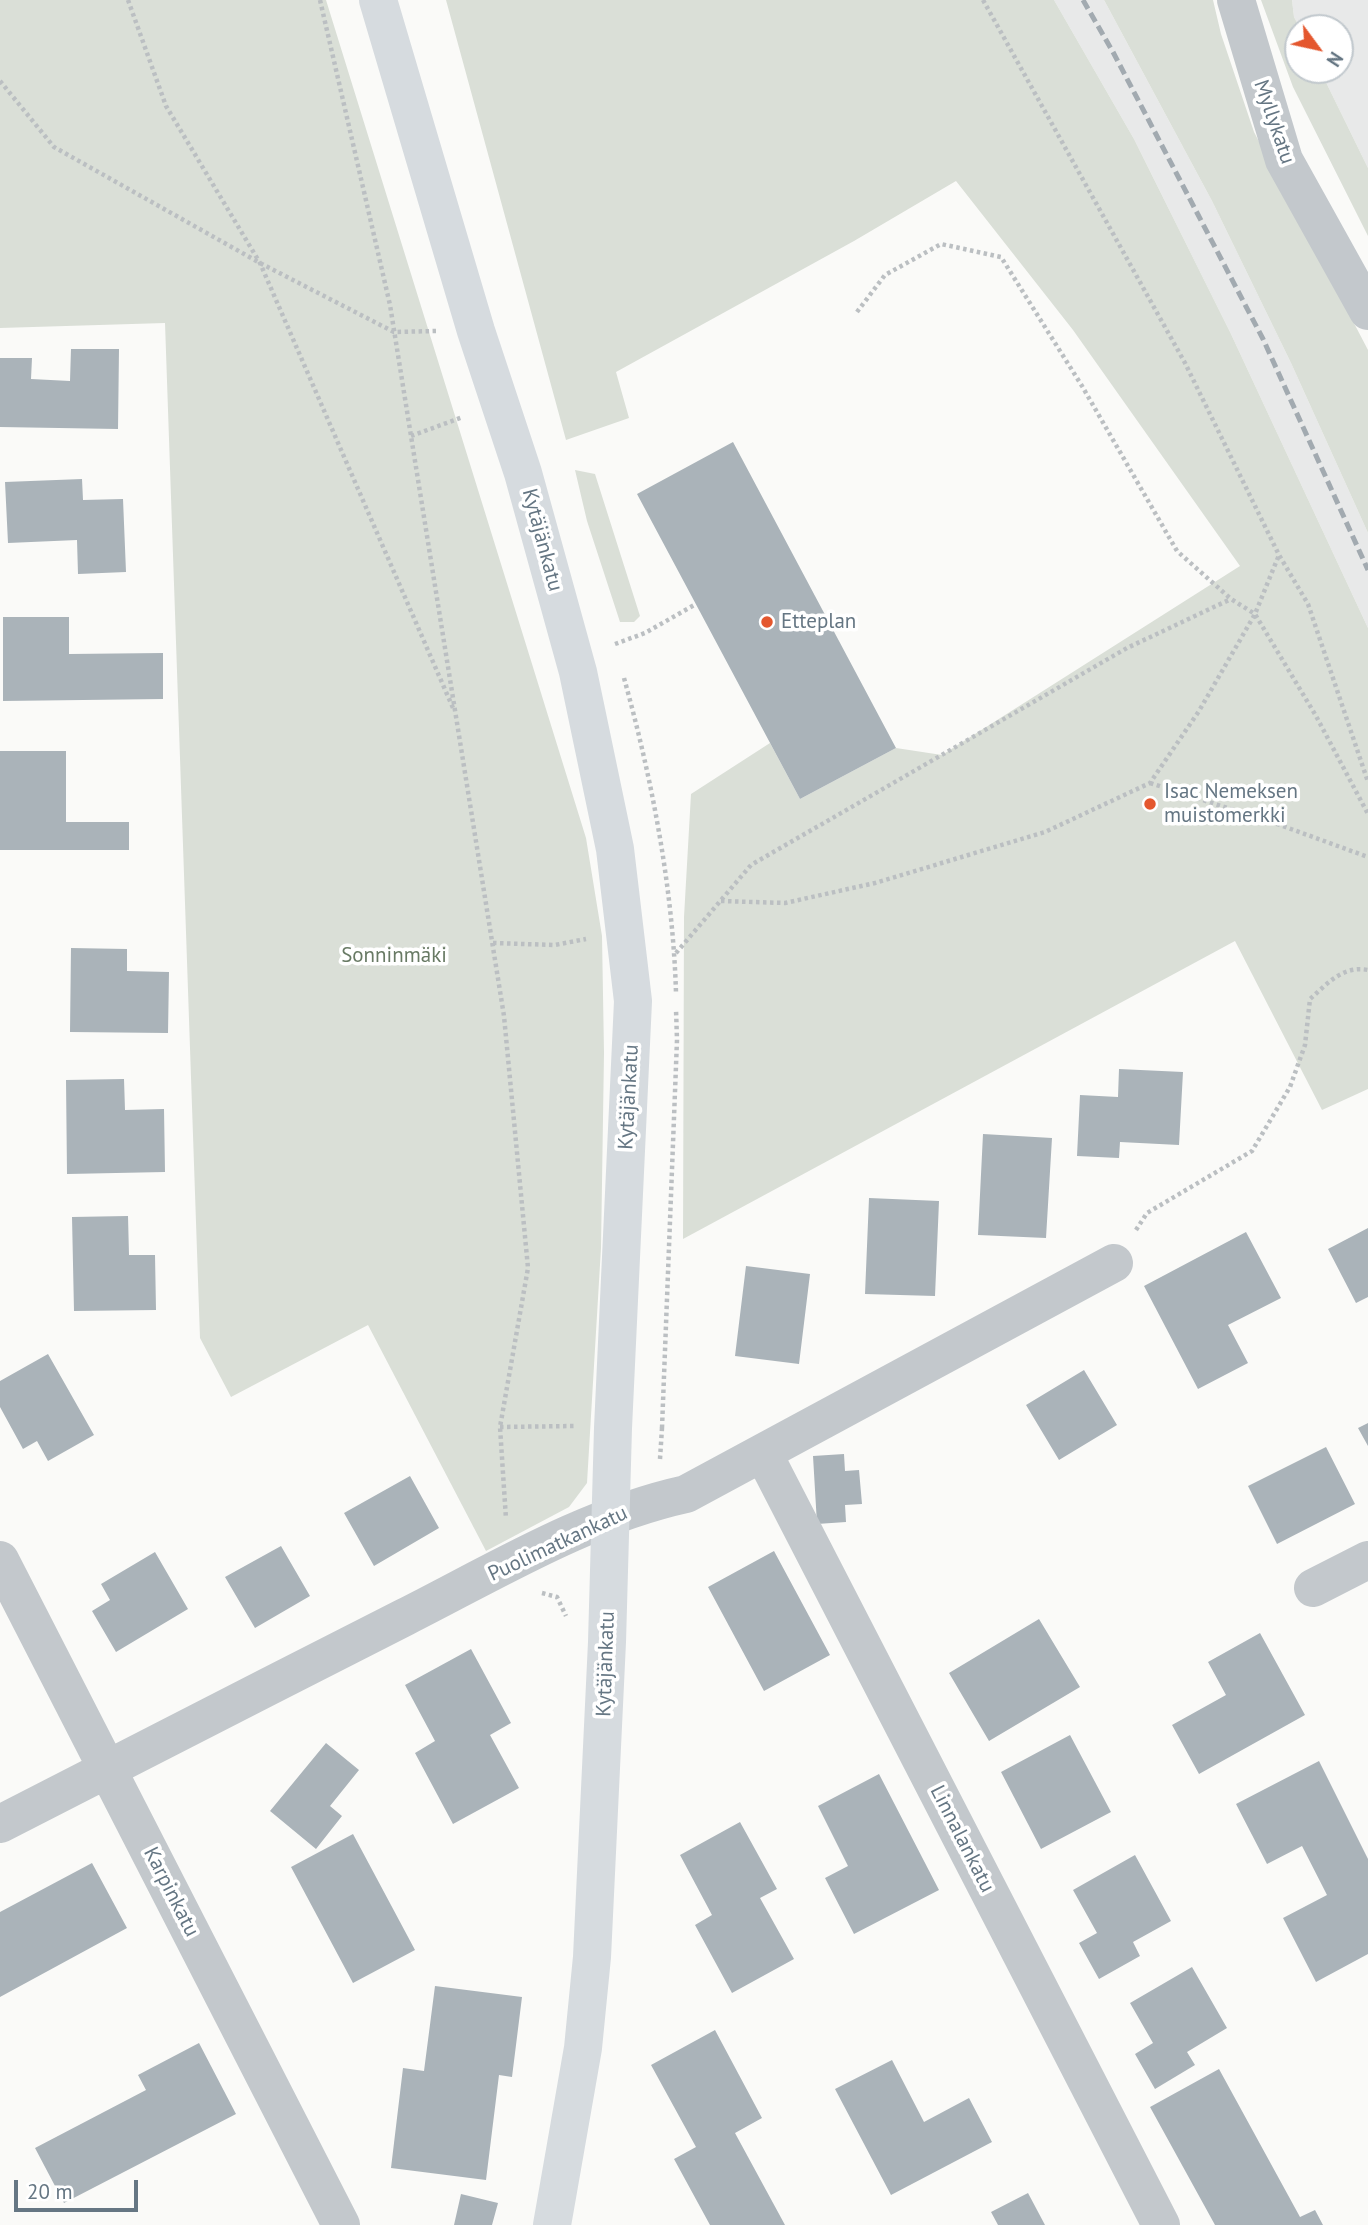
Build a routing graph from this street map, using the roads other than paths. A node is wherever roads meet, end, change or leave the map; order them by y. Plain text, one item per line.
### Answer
1 (378, 0) edge
2 (1236, 0) edge
3 (1368, 311) edge
4 (1114, 1263) road end
5 (763, 1453) junction
6 (610, 1516) junction
7 (0, 1560) edge
8 (1368, 1560) edge
9 (1313, 1588) dead end
10 (107, 1768) junction
11 (0, 1824) edge
12 (341, 2225) edge
13 (552, 2225) edge
14 (1161, 2225) edge

1 - 6 street, Kytäjänkatu
2 - 3 street, Myllykatu
4 - 5 street, Puolimatkankatu
5 - 6 street, Puolimatkankatu
5 - 14 street, Linnalankatu
6 - 10 street, Puolimatkankatu
6 - 13 street, Kytäjänkatu
7 - 10 street, Karpinkatu
8 - 9 street
10 - 11 street, Puolimatkankatu
10 - 12 street, Karpinkatu

